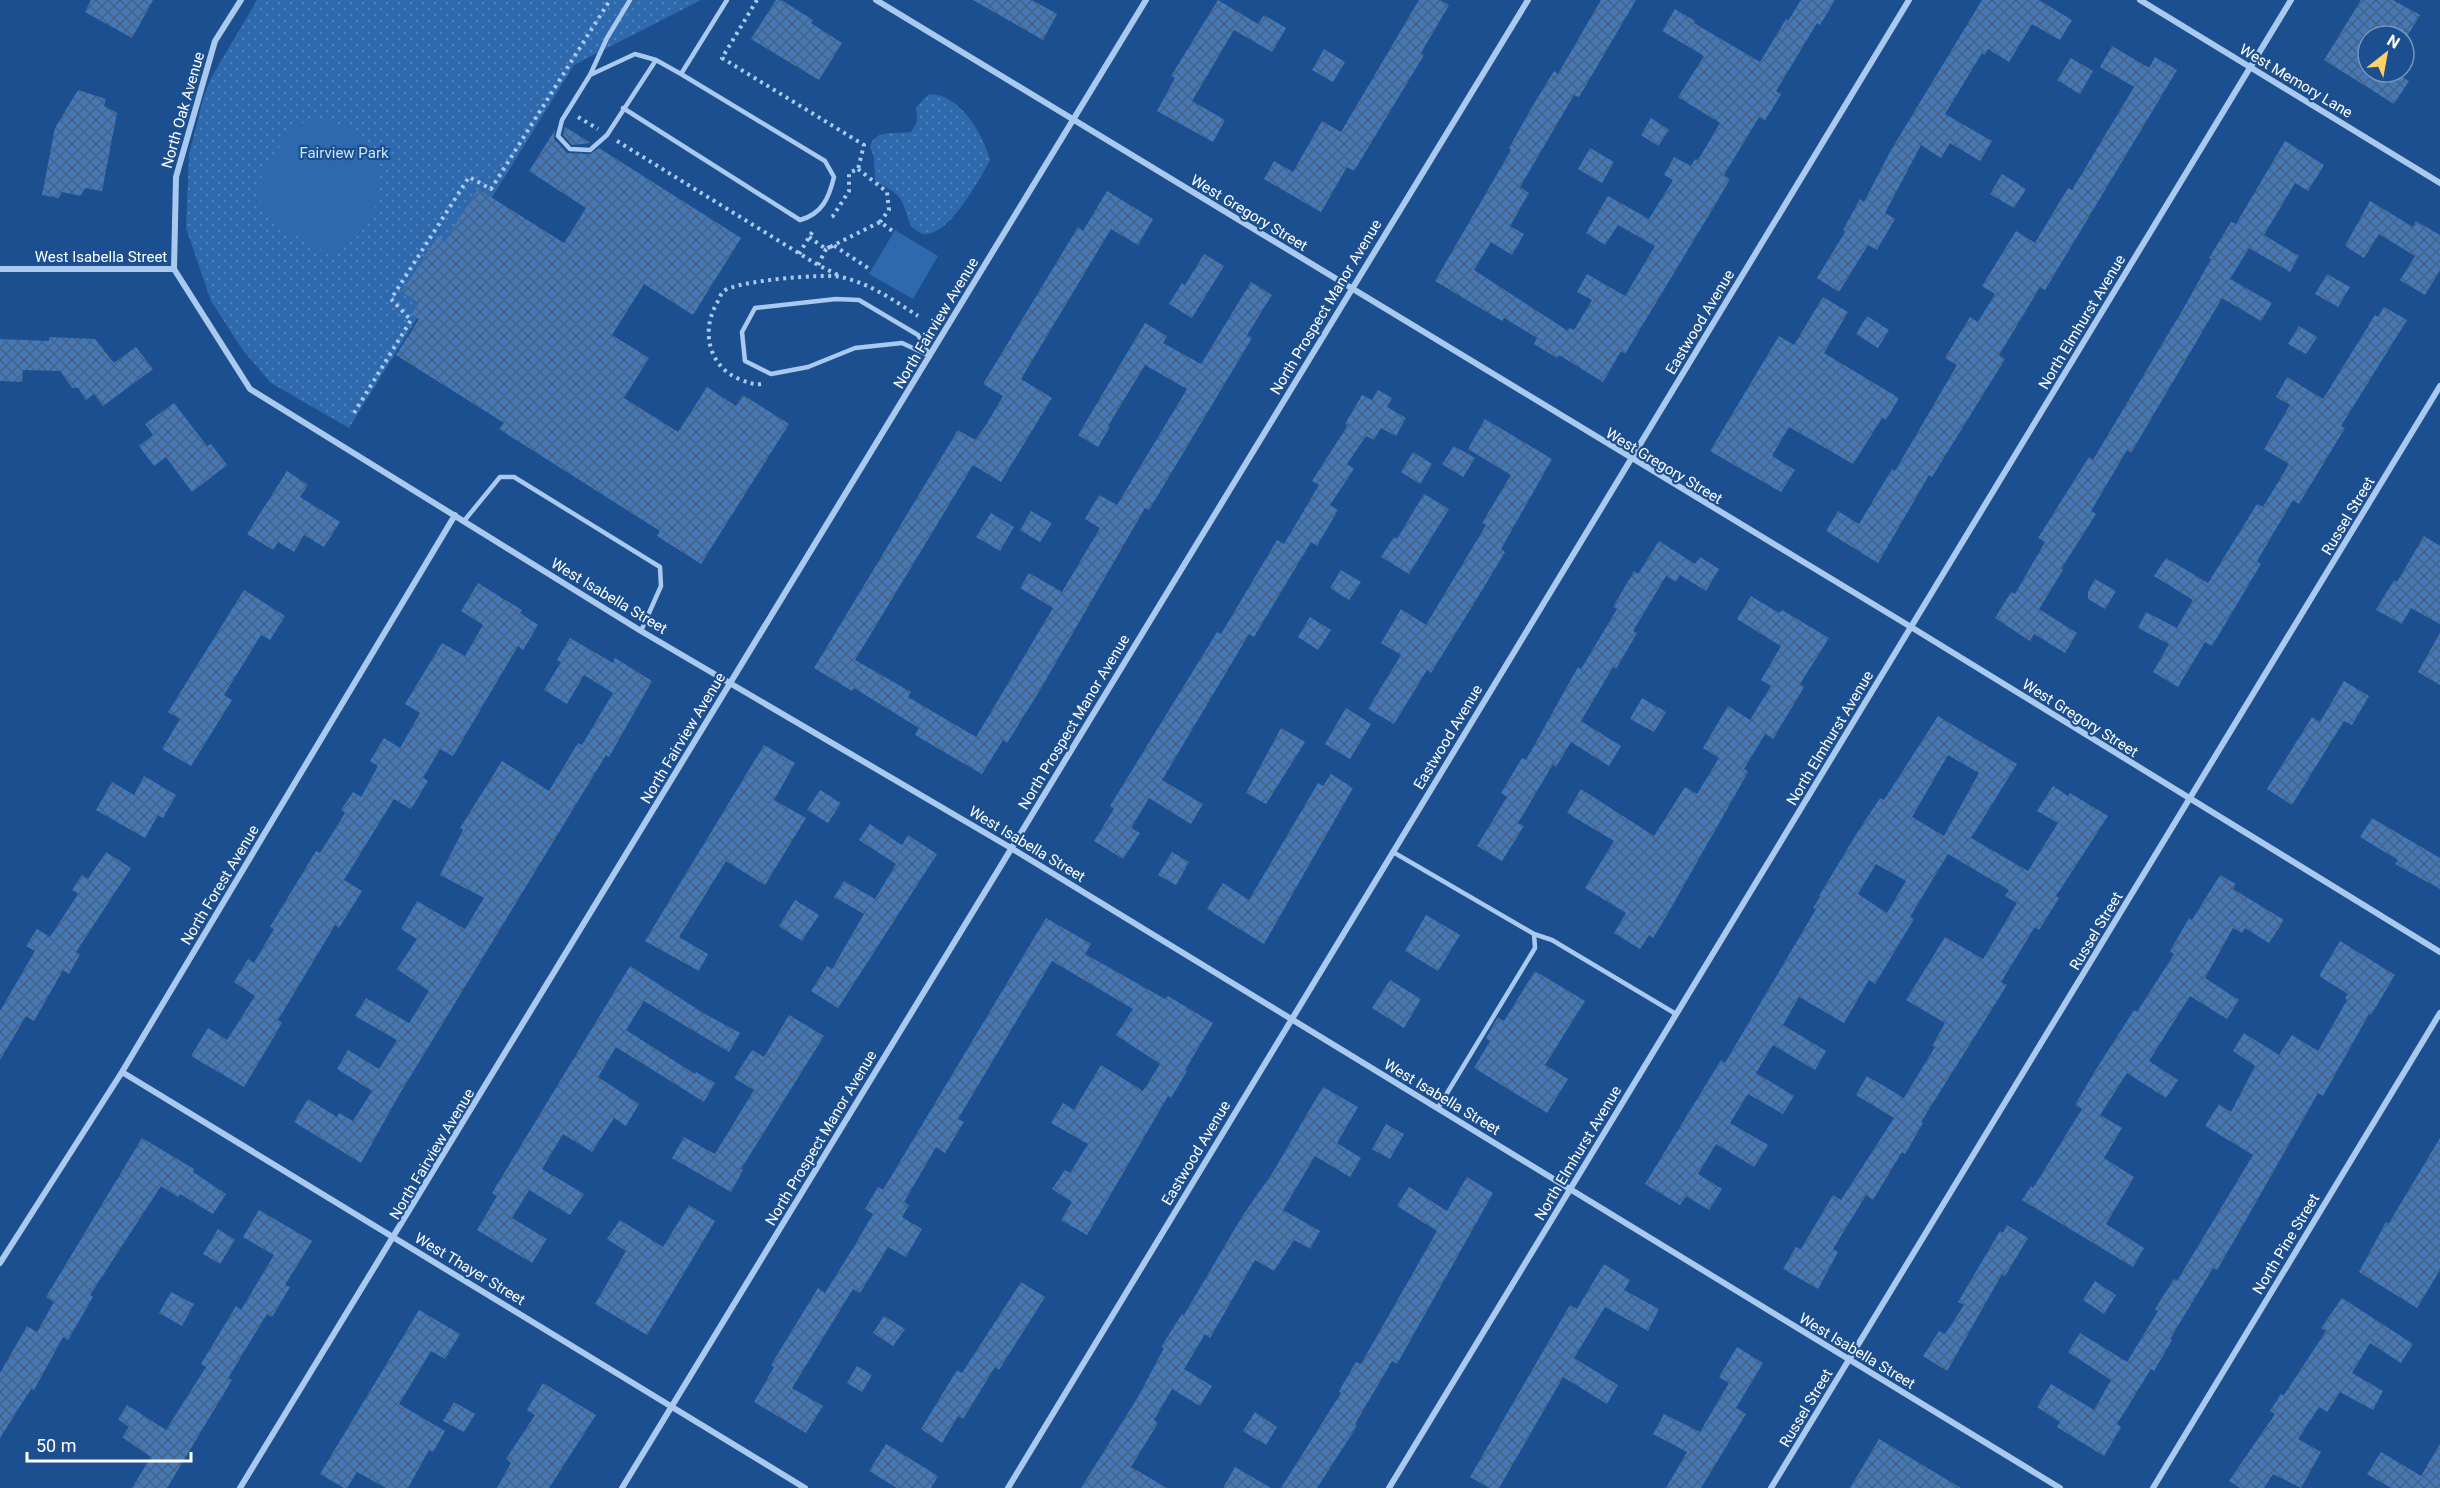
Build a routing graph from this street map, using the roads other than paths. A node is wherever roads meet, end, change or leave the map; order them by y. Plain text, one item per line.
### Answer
1 (241, 0) edge
2 (630, 0) edge
3 (727, 0) edge
4 (876, 0) edge
5 (1146, 0) edge
6 (1528, 0) edge
7 (1909, 0) edge
8 (2140, 0) edge
9 (2291, 0) edge
10 (656, 60) junction
11 (2250, 67) junction
12 (681, 74) junction
13 (590, 75) junction
14 (623, 108) junction
15 (1073, 119) junction
16 (2440, 183) edge
17 (0, 269) edge
18 (174, 269) junction
19 (1352, 289) junction
20 (930, 356) junction
21 (2440, 386) edge
22 (1630, 460) junction
23 (455, 515) junction
24 (464, 521) junction
25 (1911, 627) junction
26 (641, 631) junction
27 (731, 682) junction
28 (2189, 800) junction
29 (1011, 848) junction
30 (1393, 852) junction
31 (1534, 934) junction
32 (2440, 952) edge
33 (2440, 1013) edge
34 (1676, 1014) junction
35 (1291, 1019) junction
36 (122, 1072) junction
37 (1438, 1108) junction
38 (1570, 1189) junction
39 (395, 1238) junction
40 (0, 1263) edge
41 (1849, 1360) junction
42 (672, 1406) junction
43 (240, 1488) edge
44 (622, 1488) edge
45 (805, 1488) edge
46 (1008, 1488) edge
47 (1389, 1488) edge
48 (1771, 1488) edge
49 (2060, 1488) edge
50 (2153, 1488) edge

1 - 18 street, North Oak Avenue
2 - 13 lane
3 - 12 lane
4 - 15 street, West Gregory Street
5 - 15 street, North Fairview Avenue
6 - 19 street, North Prospect Manor Avenue
7 - 22 street, Eastwood Avenue
8 - 11 street, West Memory Lane
9 - 11 street, North Elmhurst Avenue
10 - 12 lane
10 - 13 lane
10 - 14 lane
11 - 16 street, West Memory Lane
11 - 25 street, North Elmhurst Avenue
12 - 14 lane
13 - 14 lane
15 - 19 street, West Gregory Street
15 - 20 street, North Fairview Avenue
17 - 18 street, West Isabella Street
18 - 23 street, West Isabella Street
19 - 22 street, West Gregory Street
19 - 29 street, North Prospect Manor Avenue
20 - 20 lane
20 - 27 street, North Fairview Avenue
21 - 28 street, Russel Street
22 - 25 street, West Gregory Street
22 - 30 street, Eastwood Avenue
23 - 24 street, West Isabella Street
23 - 36 street, North Forest Avenue
24 - 26 street, West Isabella Street
24 - 26 lane
25 - 28 street, West Gregory Street
25 - 34 street, North Elmhurst Avenue
26 - 27 street, West Isabella Street
27 - 29 street, West Isabella Street
27 - 39 street, North Fairview Avenue
28 - 32 street, West Gregory Street
28 - 41 street, Russel Street
29 - 35 street, West Isabella Street
29 - 42 street, North Prospect Manor Avenue
30 - 31 lane
30 - 35 street, Eastwood Avenue
31 - 34 lane
31 - 37 lane
33 - 50 street, North Pine Street
34 - 38 street, North Elmhurst Avenue
35 - 37 street, West Isabella Street
35 - 46 street, Eastwood Avenue
36 - 39 street, West Thayer Street
36 - 40 street, North Forest Avenue
37 - 38 street, West Isabella Street
38 - 41 street, West Isabella Street
38 - 47 street, North Elmhurst Avenue
39 - 42 street, West Thayer Street
39 - 43 street, North Fairview Avenue
41 - 48 street, Russel Street
41 - 49 street, West Isabella Street
42 - 44 street, North Prospect Manor Avenue
42 - 45 street, West Thayer Street

